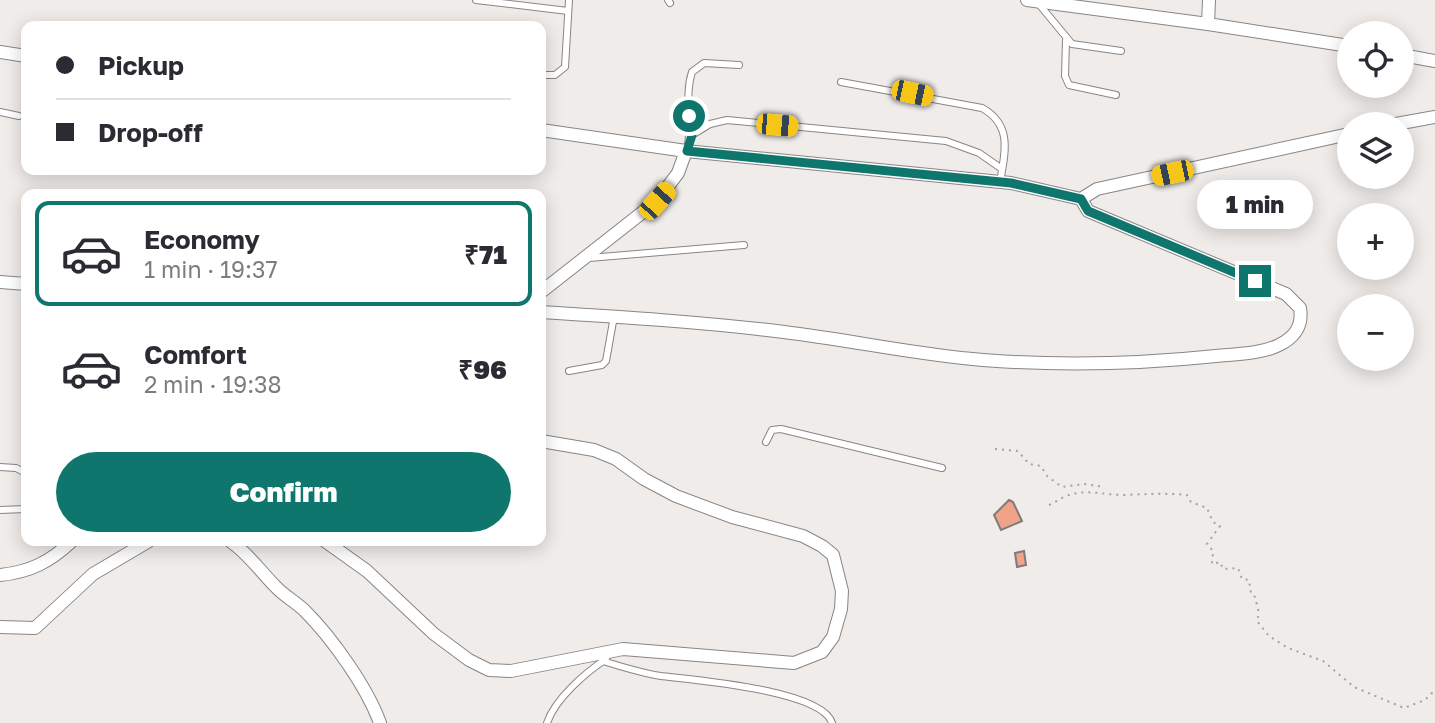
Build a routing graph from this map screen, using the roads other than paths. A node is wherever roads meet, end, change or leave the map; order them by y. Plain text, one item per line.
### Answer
1 (476, 0) edge
2 (569, 0) edge
3 (1209, 0) edge
4 (1032, 1) edge
5 (568, 11) junction
6 (1208, 24) junction
7 (1066, 40) junction
8 (1337, 44) edge
9 (1121, 51) dead end
10 (0, 52) edge
11 (21, 55) edge
12 (1414, 57) edge
13 (1435, 61) edge
14 (739, 65) dead end
15 (546, 75) edge
16 (841, 82) dead end
17 (1116, 95) dead end
18 (0, 112) edge
19 (19, 116) dead end
20 (1435, 117) edge
21 (1414, 121) edge
22 (546, 131) edge
23 (692, 135) junction
24 (1337, 137) edge
25 (687, 151) junction
26 (1002, 169) junction
27 (1000, 183) junction
28 (1081, 199) junction
29 (744, 245) dead end
30 (579, 259) junction
31 (0, 282) edge
32 (21, 284) edge
33 (546, 288) edge
34 (546, 312) edge
35 (614, 316) junction
36 (569, 371) dead end
37 (546, 442) edge
38 (766, 442) dead end
39 (0, 467) edge
40 (942, 468) dead end
41 (21, 470) edge
42 (21, 509) edge
43 (0, 510) edge
44 (66, 546) edge
45 (141, 546) edge
46 (236, 546) edge
47 (332, 546) edge
48 (0, 575) edge
49 (0, 628) edge
50 (623, 649) junction
51 (603, 661) junction
52 (380, 723) edge
53 (547, 723) edge
54 (832, 723) edge

1 - 5 lane
2 - 5 lane
3 - 6 street
4 - 6 street
4 - 7 lane
5 - 15 lane
6 - 8 street
7 - 9 lane
7 - 17 lane
10 - 11 street
12 - 13 street
14 - 23 lane
16 - 26 lane
18 - 19 lane
20 - 21 street
22 - 25 street
23 - 25 lane
23 - 26 lane
24 - 28 street
25 - 27 street
25 - 30 street
26 - 27 lane
27 - 28 street
28 - 35 street
29 - 30 lane
30 - 33 street
31 - 32 street
34 - 35 street
35 - 36 lane
37 - 50 street
38 - 40 lane
39 - 41 lane
42 - 43 lane
44 - 48 street
45 - 49 street
46 - 52 street
47 - 50 street
50 - 51 lane
51 - 53 lane
51 - 54 lane

